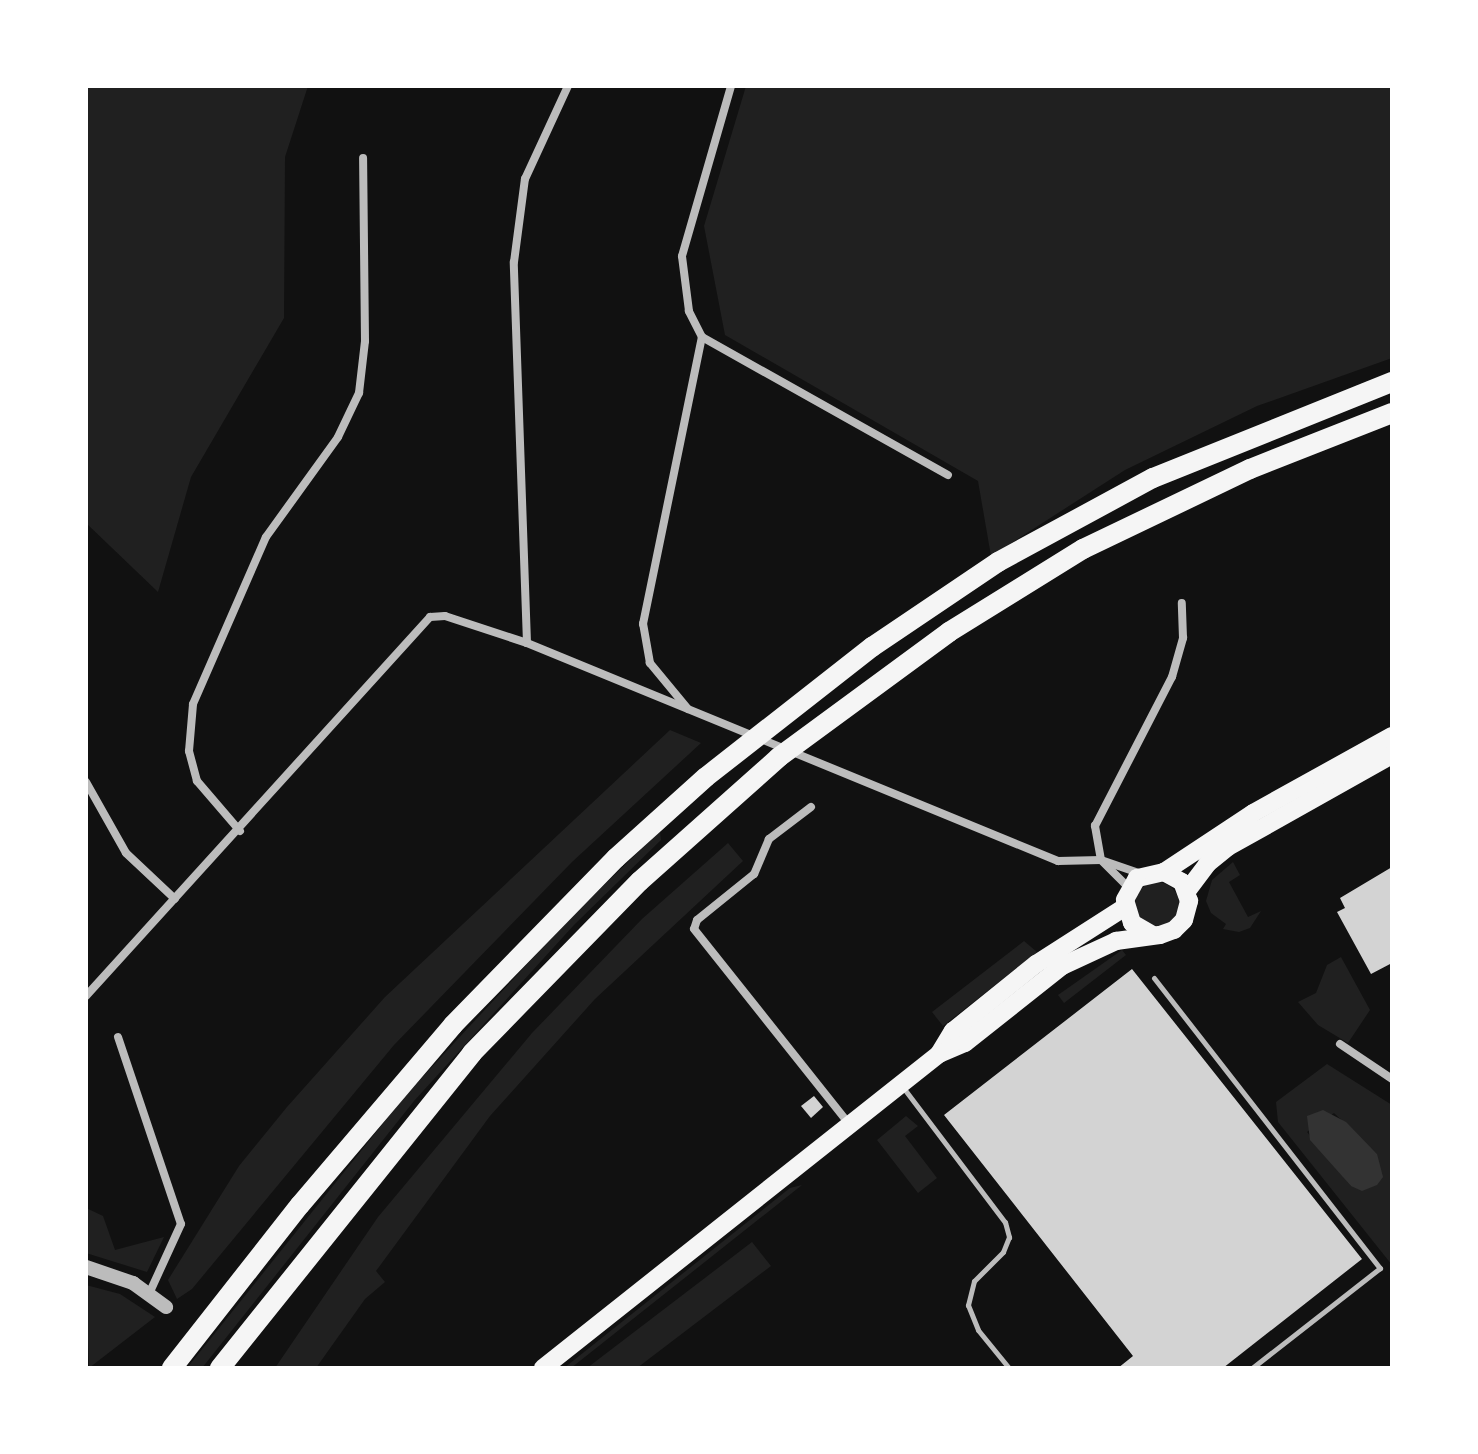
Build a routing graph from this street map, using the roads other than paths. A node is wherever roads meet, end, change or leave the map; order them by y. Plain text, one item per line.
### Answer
1 (568, 86) edge
2 (731, 86) edge
3 (363, 158) dead end
4 (702, 337) junction
5 (1392, 382) edge
6 (1392, 413) edge
7 (948, 475) dead end
8 (1182, 603) dead end
9 (527, 643) junction
10 (692, 713) junction
11 (1392, 736) edge
12 (1392, 755) edge
13 (86, 782) edge
14 (811, 807) dead end
15 (240, 831) junction
16 (1101, 860) junction
17 (1164, 872) junction
18 (1136, 881) junction
19 (1187, 891) junction
20 (175, 899) junction
21 (1125, 907) junction
22 (1153, 935) junction
23 (1154, 978) dead end
24 (87, 993) edge
25 (118, 1037) dead end
26 (1340, 1044) dead end
27 (939, 1054) junction
28 (1392, 1079) edge
29 (902, 1085) junction
30 (851, 1127) junction
31 (86, 1267) edge
32 (149, 1294) junction
33 (166, 1307) dead end
34 (172, 1368) edge
35 (220, 1368) edge
36 (543, 1368) edge
37 (1009, 1368) edge
38 (1252, 1368) edge

1 - 9 street
2 - 4 street
3 - 15 street
4 - 7 street
4 - 10 street
5 - 34 highway
6 - 35 highway
8 - 16 street
9 - 10 street
9 - 15 street
10 - 16 street
11 - 17 main road
12 - 19 main road
13 - 20 street
14 - 30 street
15 - 20 street
16 - 18 street
16 - 18 street
17 - 18 main road
17 - 19 main road
18 - 21 main road
19 - 22 main road
20 - 24 street
21 - 22 main road
21 - 27 main road
22 - 27 main road
23 - 38 lane
25 - 32 street
26 - 28 street
27 - 29 main road
29 - 30 main road
29 - 37 lane
30 - 36 main road
31 - 32 street
32 - 33 street

